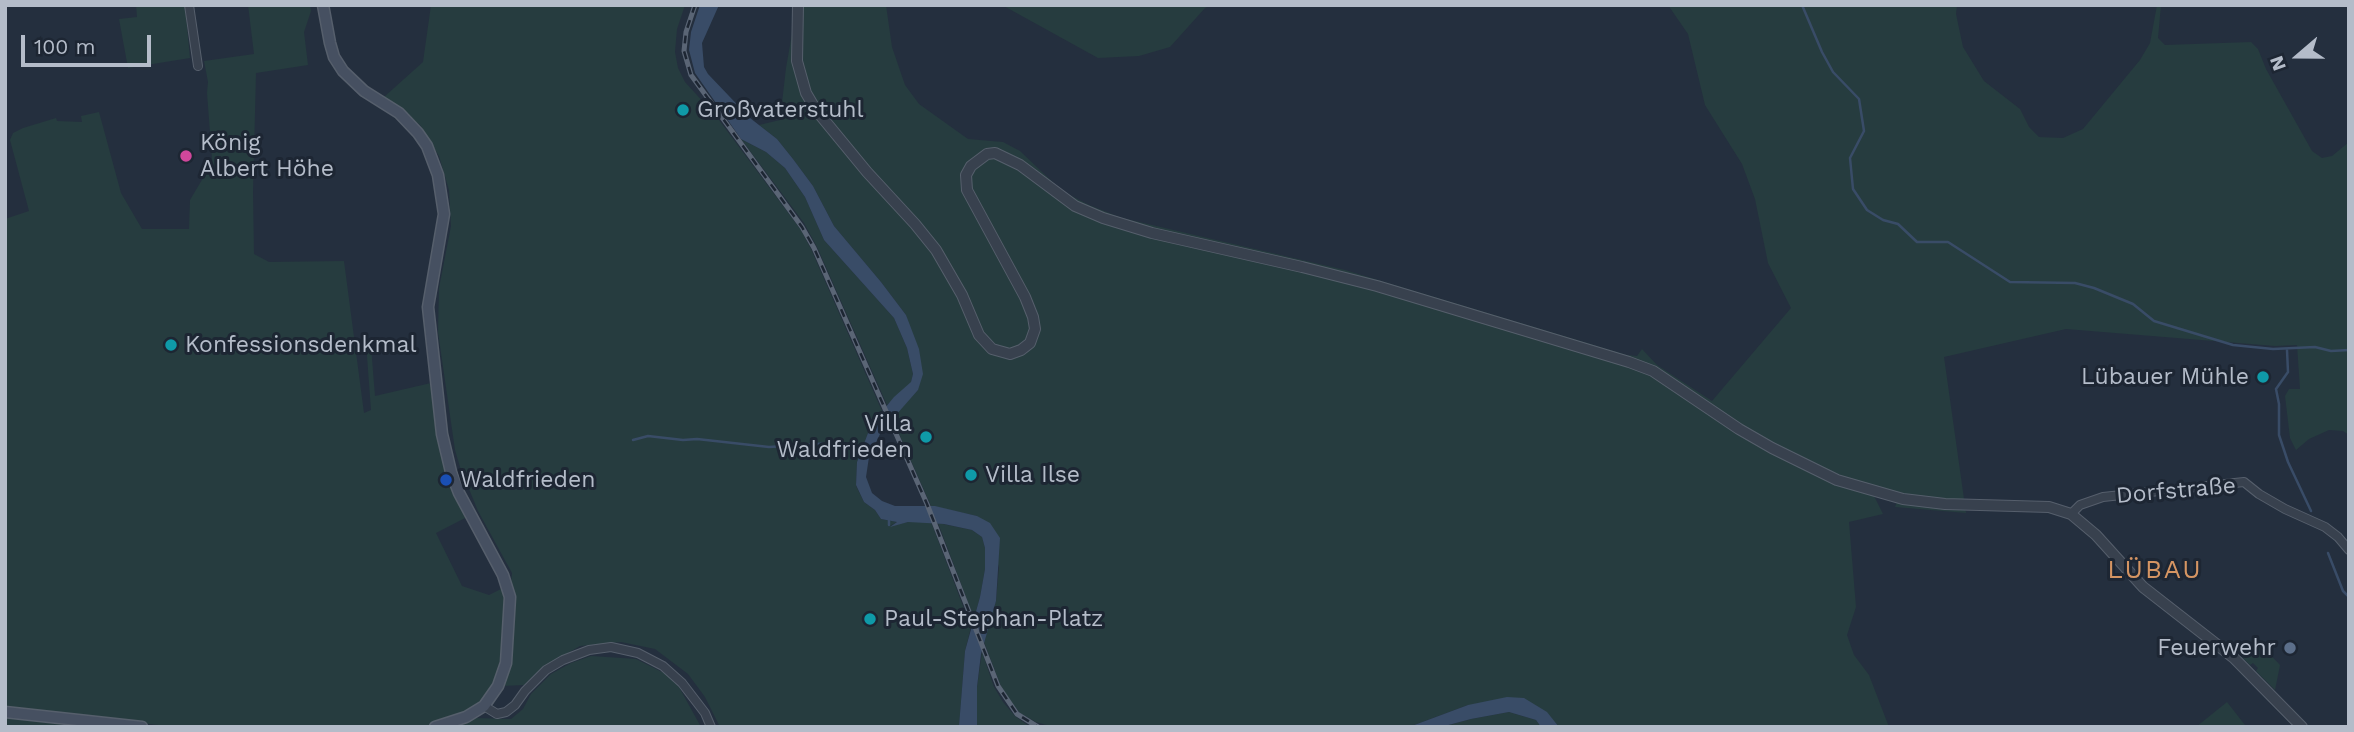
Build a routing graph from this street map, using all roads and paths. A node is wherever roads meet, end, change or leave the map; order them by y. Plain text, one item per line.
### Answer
1 (189, 5) edge
2 (323, 5) edge
3 (798, 5) edge
4 (198, 66) dead end
5 (2071, 514) junction
6 (2349, 550) edge
7 (484, 706) junction
8 (5, 712) edge
9 (142, 727) edge
10 (435, 727) edge
11 (711, 727) edge
12 (2301, 727) edge

1 - 4 street
2 - 7 main road
3 - 5 street, Dorfstraße
5 - 6 street, Dorfstraße
5 - 12 street, Dorfstraße
7 - 10 main road
7 - 11 street
8 - 9 main road

